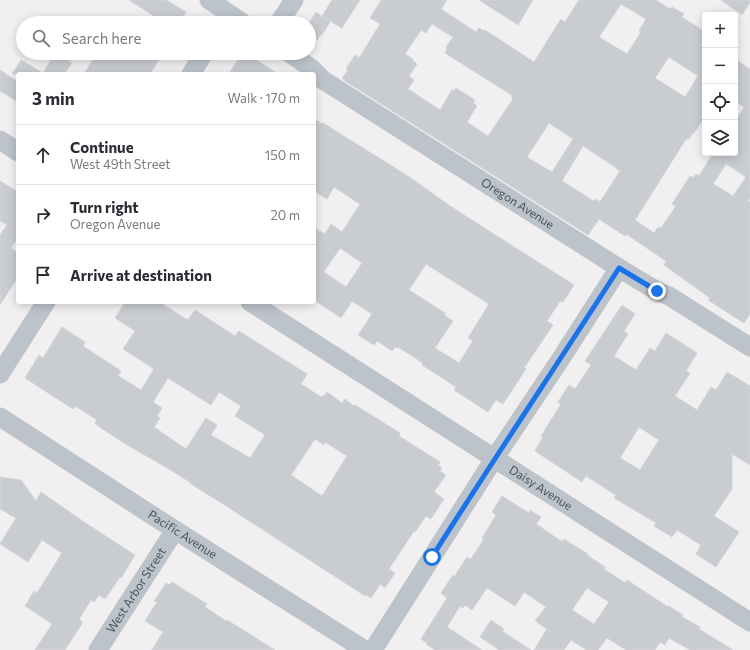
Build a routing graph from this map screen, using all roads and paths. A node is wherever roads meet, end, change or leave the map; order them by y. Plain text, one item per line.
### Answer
1 (209, 0) edge
2 (294, 0) edge
3 (227, 16) edge
4 (284, 16) edge
5 (200, 60) edge
6 (299, 60) edge
7 (192, 72) edge
8 (315, 72) edge
9 (316, 73) edge
10 (0, 140) edge
11 (16, 151) edge
12 (619, 268) junction
13 (45, 304) edge
14 (253, 304) edge
15 (750, 347) edge
16 (0, 374) edge
17 (0, 417) edge
18 (494, 459) junction
19 (175, 530) junction
20 (750, 622) edge
21 (98, 650) edge
22 (365, 650) edge
23 (373, 650) edge

1 - 3 street
2 - 4 street
5 - 7 street
6 - 8 street, Oregon Avenue
9 - 12 street, Oregon Avenue
10 - 11 street
12 - 15 street, Oregon Avenue
12 - 18 street
13 - 16 street
14 - 18 street, Daisy Avenue
17 - 19 street, Pacific Avenue
18 - 20 street, Daisy Avenue
18 - 23 street
19 - 21 street, West Arbor Street
19 - 22 street, Pacific Avenue

